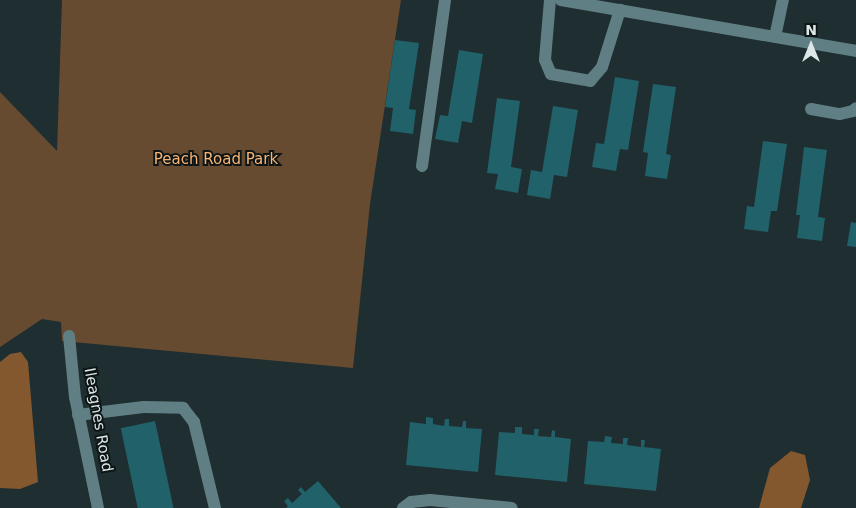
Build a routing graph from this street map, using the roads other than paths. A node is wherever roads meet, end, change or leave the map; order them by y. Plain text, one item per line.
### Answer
1 (445, 0) edge
2 (550, 0) edge
3 (561, 0) edge
4 (783, 0) edge
5 (620, 10) junction
6 (775, 37) junction
7 (856, 51) edge
8 (856, 108) edge
9 (811, 109) dead end
10 (422, 166) dead end
11 (69, 336) dead end
12 (78, 415) junction
13 (95, 507) edge
14 (216, 508) edge
15 (403, 508) edge
16 (512, 508) edge

1 - 10 street
2 - 5 street
3 - 5 street
4 - 6 street
5 - 6 street
6 - 7 street
8 - 9 street
11 - 12 street, Ileagnes Road
12 - 13 street, Ileagnes Road
12 - 14 street
15 - 16 street

